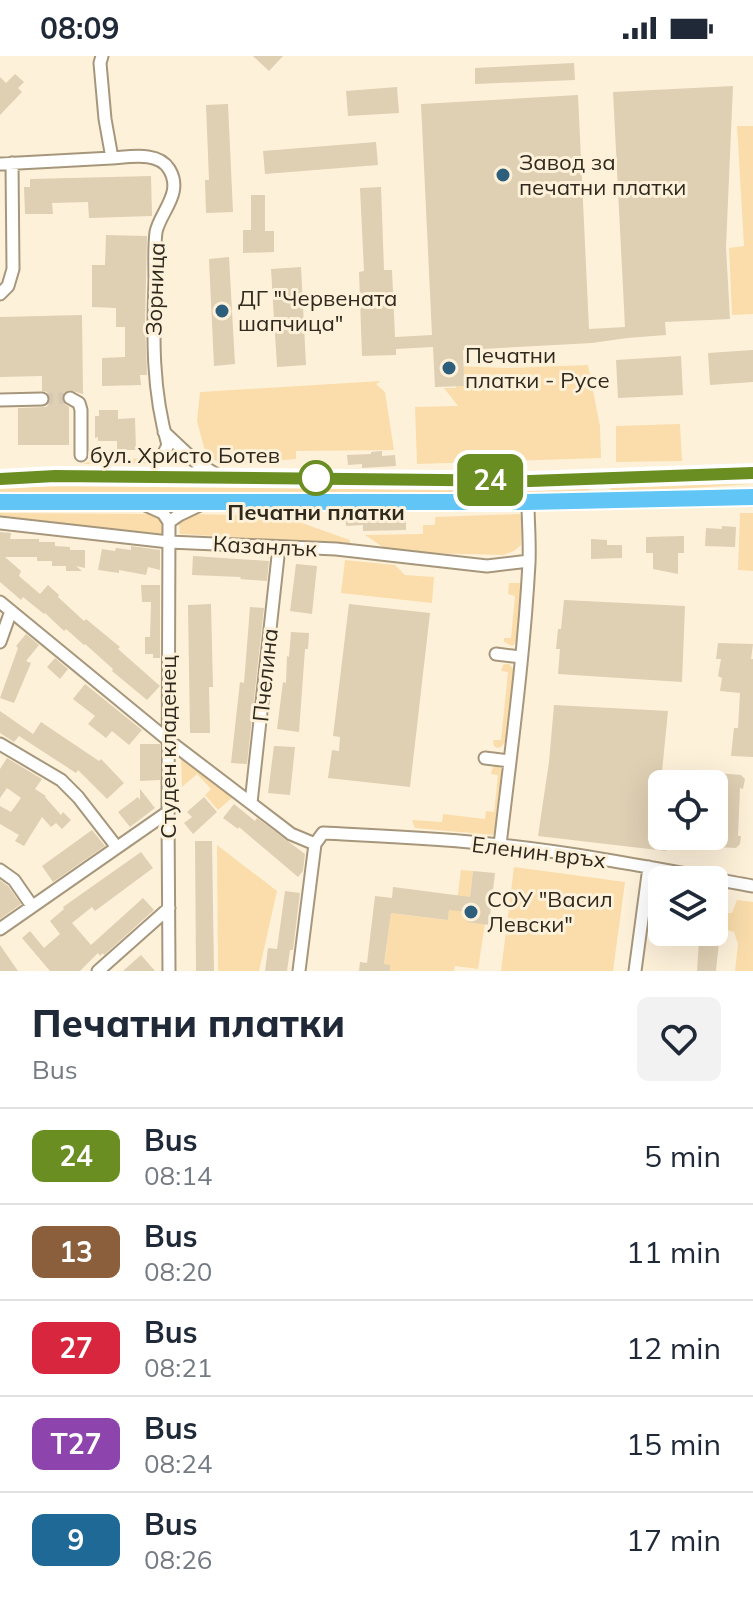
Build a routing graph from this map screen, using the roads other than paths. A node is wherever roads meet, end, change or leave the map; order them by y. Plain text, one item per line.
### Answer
1 (102, 56) edge
2 (112, 158) junction
3 (6, 164) edge
4 (0, 294) edge
5 (70, 398) dead end
6 (42, 399) tunnel mouth
7 (0, 400) edge
8 (164, 432) junction
9 (81, 455) dead end
10 (163, 455) dead end
11 (753, 473) edge
12 (219, 477) junction
13 (0, 479) edge
14 (595, 479) junction
15 (753, 497) edge
16 (594, 500) junction
17 (0, 502) edge
18 (138, 502) junction
19 (207, 502) junction
20 (528, 502) junction
21 (169, 522) junction
22 (0, 523) edge
23 (169, 542) junction
24 (279, 547) junction
25 (529, 561) junction
26 (0, 602) edge
27 (11, 611) junction
28 (0, 642) edge
29 (496, 654) dead end
30 (521, 657) junction
31 (168, 740) junction
32 (0, 744) edge
33 (485, 758) dead end
34 (510, 761) junction
35 (251, 803) junction
36 (168, 812) junction
37 (315, 844) junction
38 (500, 845) junction
39 (116, 846) junction
40 (648, 867) edge
41 (0, 870) edge
42 (648, 874) edge
43 (728, 881) edge
44 (753, 886) edge
45 (32, 906) junction
46 (169, 908) junction
47 (0, 929) edge
48 (98, 971) edge
49 (169, 971) edge
50 (299, 971) edge
51 (635, 971) edge

1 - 2 street
2 - 3 street
2 - 8 street, Зорница
3 - 4 street
5 - 9 street
6 - 7 street
8 - 10 street
8 - 12 street
11 - 14 highway, бул. Христо Ботев
12 - 13 highway, бул. Христо Ботев
12 - 14 highway, бул. Христо Ботев
14 - 16 highway
15 - 16 highway
16 - 20 highway
17 - 18 highway
18 - 19 highway
18 - 21 street
19 - 20 highway
19 - 21 street
20 - 25 street
21 - 23 street, Студен кладенец
22 - 23 street, Казанлък
23 - 24 street, Казанлък
23 - 31 street, Студен кладенец
24 - 25 street, Казанлък
24 - 35 street, Пчелина
25 - 30 street
26 - 27 street
27 - 28 street
27 - 31 street
29 - 30 street
30 - 34 street
31 - 35 street
31 - 36 street, Студен кладенец
32 - 39 street
33 - 34 street
34 - 38 street
35 - 37 street
36 - 39 street
36 - 46 street, Студен кладенец
37 - 38 street, Еленин връх
37 - 50 street
38 - 40 street, Еленин връх
39 - 45 street
41 - 45 street
42 - 51 street
43 - 44 street, Еленин връх
45 - 47 street
46 - 48 street
46 - 49 street, Студен кладенец

